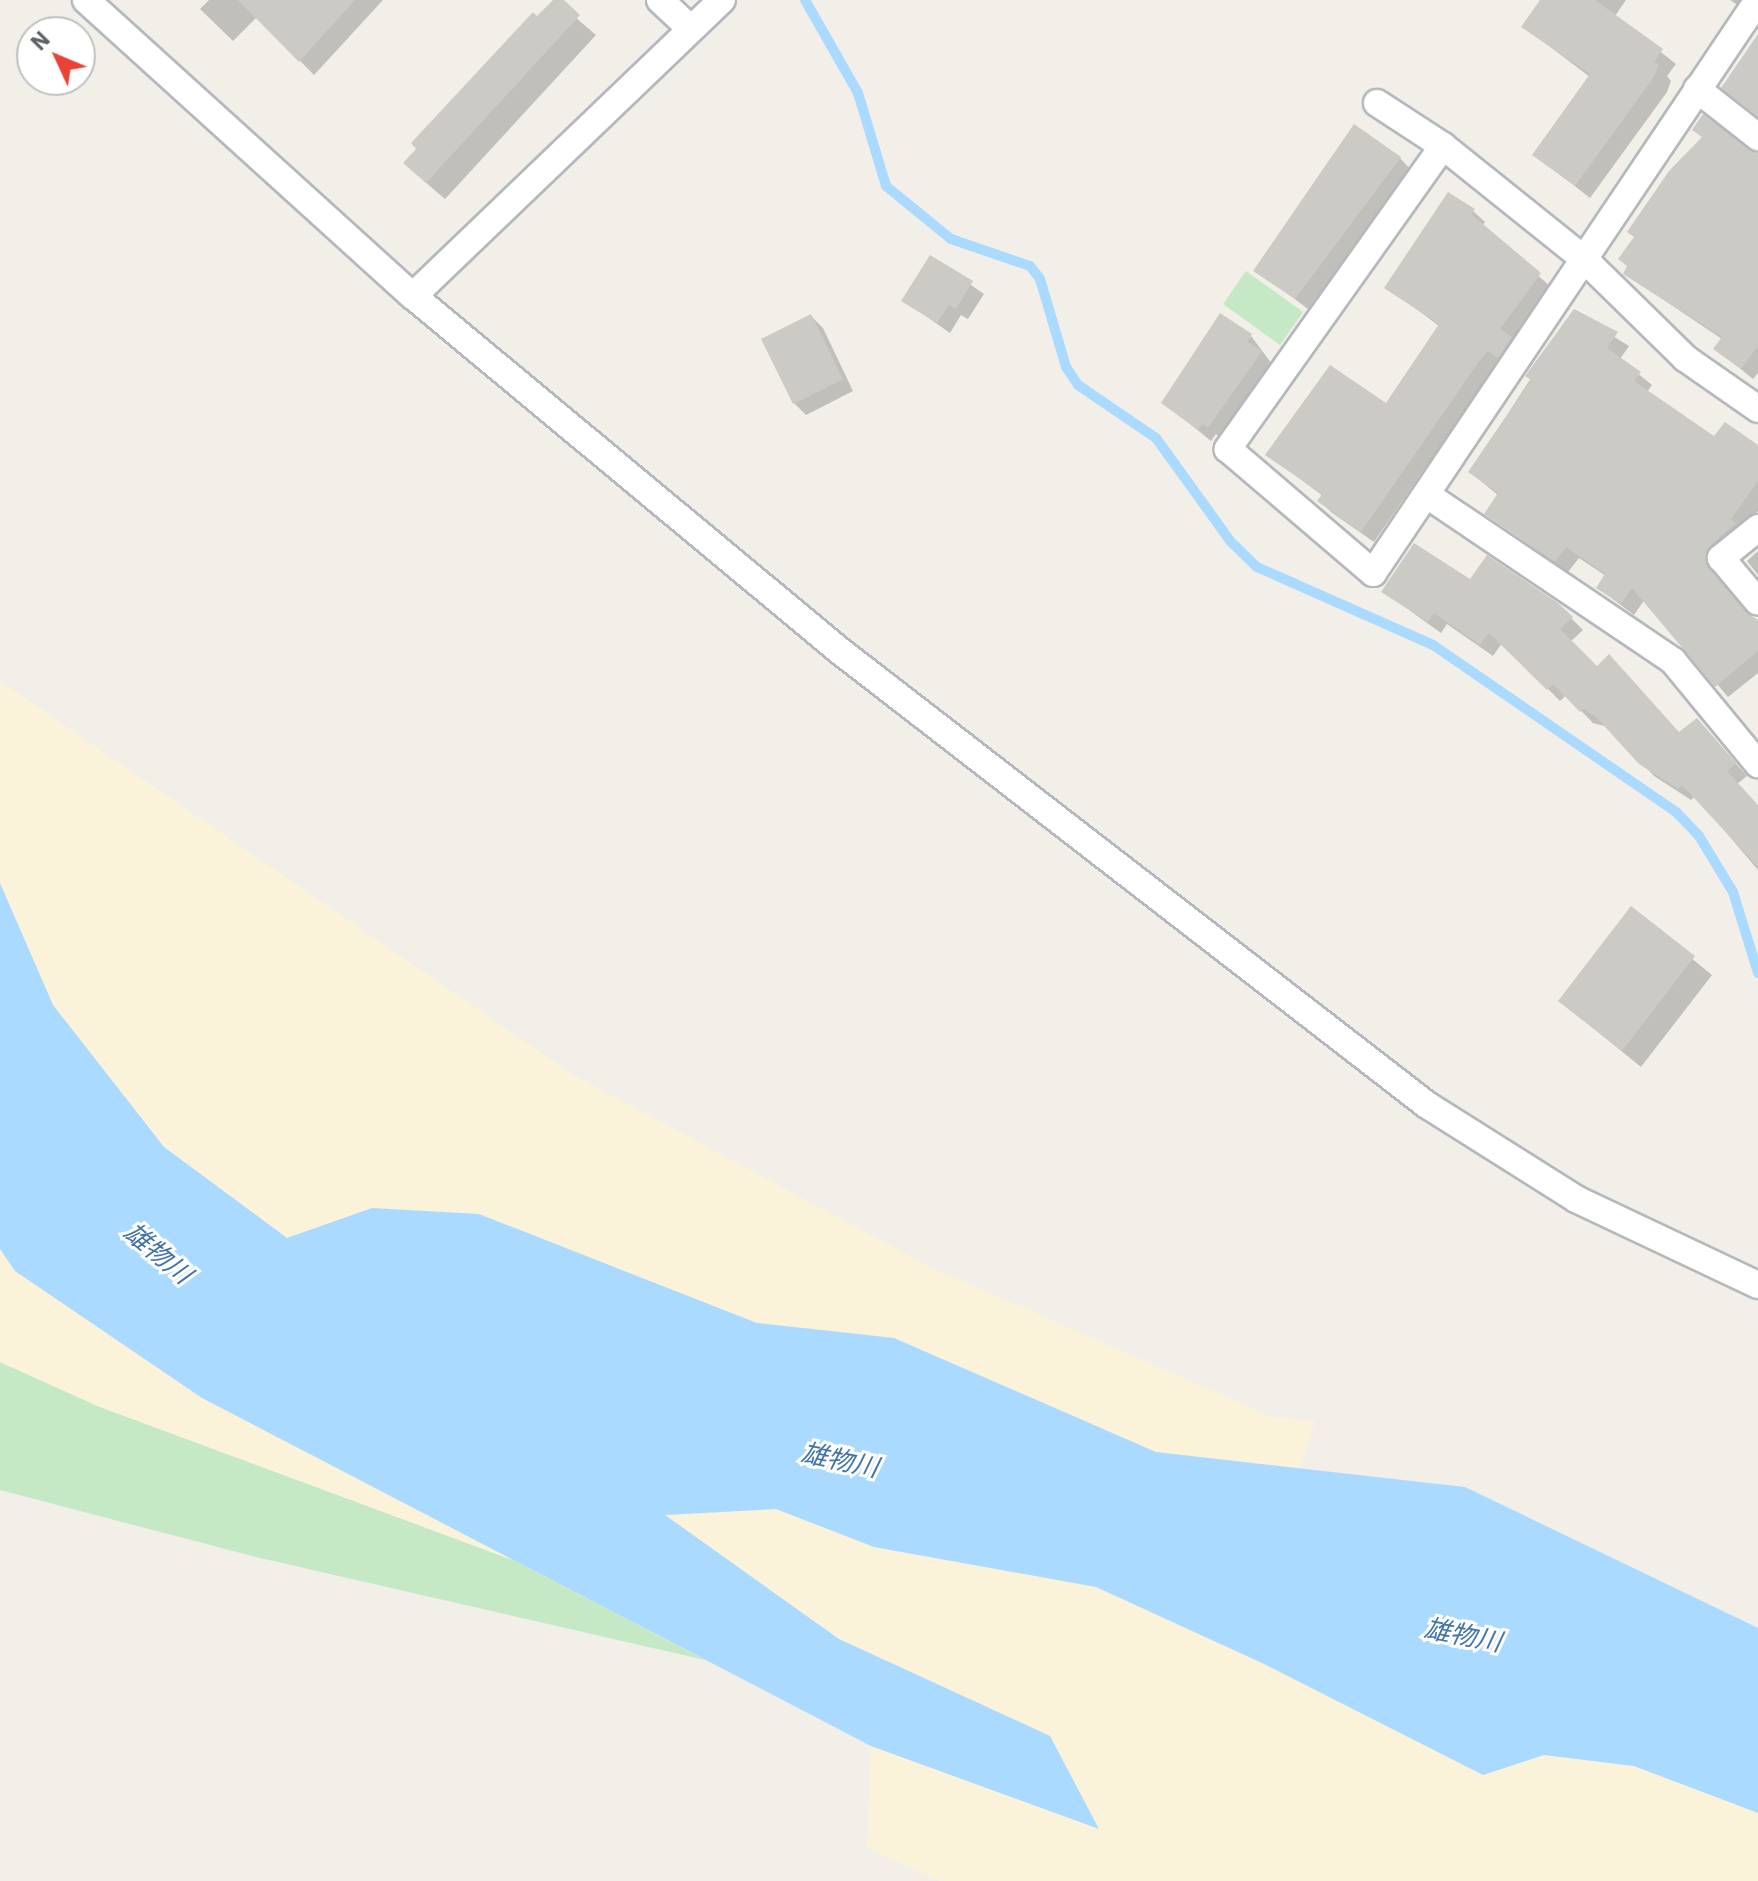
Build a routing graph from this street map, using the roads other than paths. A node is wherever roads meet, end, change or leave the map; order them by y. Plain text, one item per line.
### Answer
1 (86, 0) edge
2 (660, 0) edge
3 (722, 0) edge
4 (1758, 0) edge
5 (691, 29) junction
6 (1697, 89) junction
7 (1377, 103) dead end
8 (1758, 137) edge
9 (1443, 146) junction
10 (1583, 258) junction
11 (413, 296) junction
12 (1758, 409) edge
13 (1427, 495) junction
14 (1758, 528) edge
15 (1758, 602) edge
16 (1758, 764) edge
17 (1758, 1285) edge

1 - 11 street
2 - 5 street
3 - 5 street
4 - 6 street
5 - 11 street
6 - 8 street
6 - 10 street
7 - 9 street
9 - 10 street
9 - 13 street
10 - 12 street
10 - 13 street
11 - 17 street
13 - 16 street
14 - 15 street

